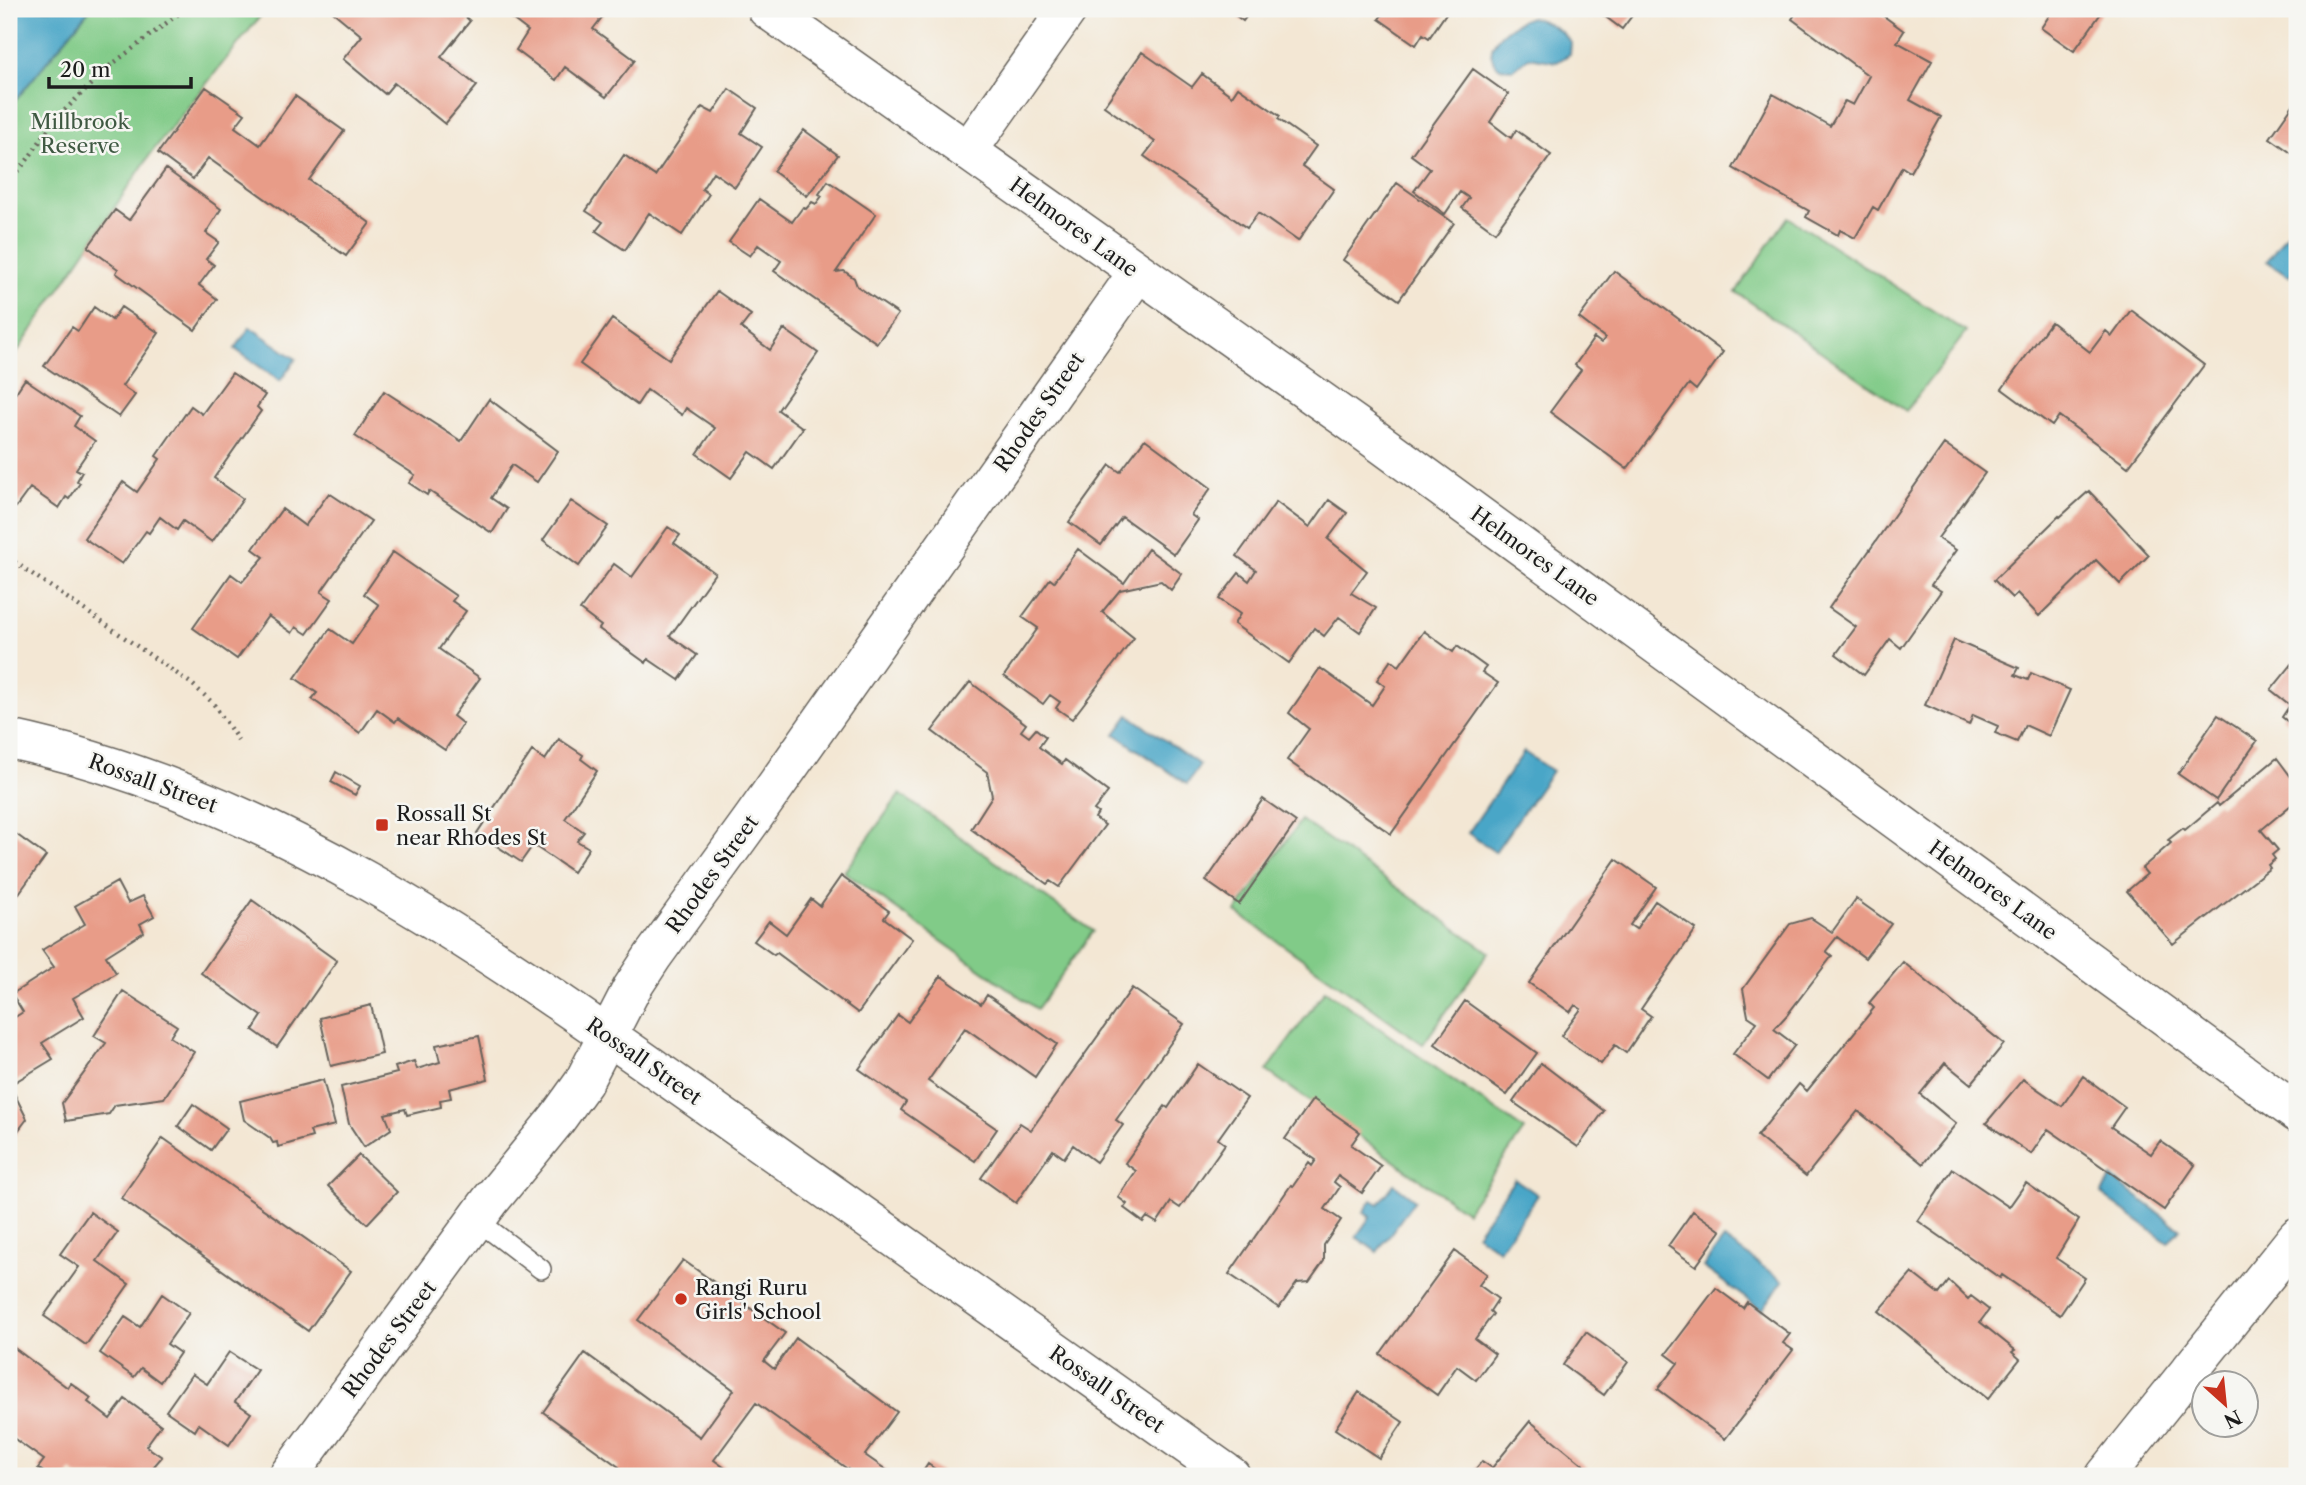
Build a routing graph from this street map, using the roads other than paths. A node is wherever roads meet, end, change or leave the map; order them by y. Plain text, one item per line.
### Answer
1 (767, 9) edge
2 (1068, 9) edge
3 (968, 151) junction
4 (1138, 272) junction
5 (9, 739) edge
6 (608, 1036) junction
7 (2297, 1113) edge
8 (477, 1220) junction
9 (2297, 1237) edge
10 (541, 1269) dead end
11 (289, 1476) edge
12 (1231, 1476) edge
13 (2105, 1476) edge

1 - 3 street, Helmores Lane
2 - 3 street
3 - 4 street, Helmores Lane
4 - 6 street, Rhodes Street
4 - 7 street, Helmores Lane
5 - 6 street, Rossall Street
6 - 8 street, Rhodes Street
6 - 12 street, Rossall Street
8 - 10 lane
8 - 11 street, Rhodes Street
9 - 13 street

